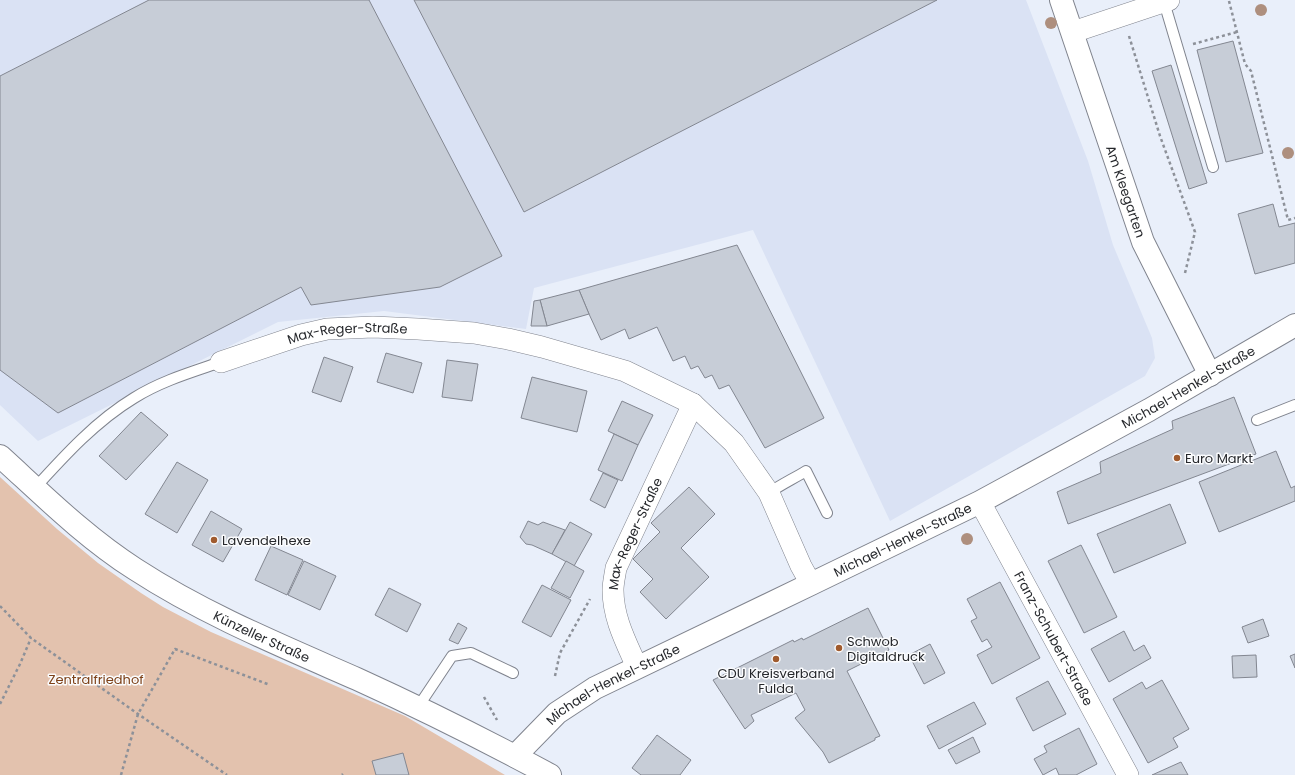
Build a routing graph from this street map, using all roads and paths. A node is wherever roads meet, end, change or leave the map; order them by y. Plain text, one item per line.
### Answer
1 (1061, 0) edge
2 (1229, 0) edge
3 (1167, 1) edge
4 (1073, 32) junction
5 (1237, 32) junction
6 (1128, 35) dead end
7 (1186, 45) dead end
8 (1213, 167) dead end
9 (1295, 218) edge
10 (1177, 308) junction
11 (1295, 325) edge
12 (221, 362) joint
13 (1210, 375) junction
14 (693, 404) junction
15 (1295, 405) edge
16 (1256, 420) dead end
17 (0, 456) edge
18 (35, 488) junction
19 (769, 493) junction
20 (980, 502) junction
21 (827, 513) dead end
22 (811, 584) junction
23 (590, 598) dead end
24 (0, 606) edge
25 (31, 638) junction
26 (637, 667) junction
27 (513, 673) dead end
28 (555, 676) dead end
29 (270, 685) dead end
30 (0, 704) edge
31 (418, 707) junction
32 (138, 714) junction
33 (516, 756) junction
34 (121, 775) edge
35 (227, 775) edge
36 (550, 775) edge
37 (1128, 775) edge

1 - 4 main road, Am Kleegarten
2 - 5 path
3 - 4 street
3 - 8 lane
4 - 10 main road, Am Kleegarten
5 - 7 path
5 - 9 path
6 - 10 path
10 - 13 main road, Am Kleegarten
11 - 13 main road, Michael-Henkel-Straße
12 - 14 street, Max-Reger-Straße
12 - 18 lane, Max-Reger-Straße
13 - 20 main road, Michael-Henkel-Straße
14 - 19 street, Max-Reger-Straße
14 - 26 street, Max-Reger-Straße
15 - 16 lane
17 - 18 main road, Künzeller Straße
18 - 31 main road, Künzeller Straße
19 - 21 lane
19 - 22 street, Max-Reger-Straße
20 - 22 main road, Michael-Henkel-Straße
20 - 37 street, Franz-Schubert-Straße
22 - 26 main road, Michael-Henkel-Straße
23 - 28 path
24 - 25 path
25 - 30 path
25 - 32 path
26 - 33 main road, Michael-Henkel-Straße
27 - 31 lane
29 - 32 path
31 - 33 main road, Künzeller Straße
32 - 34 path
32 - 35 path
33 - 36 main road, Künzeller Straße

